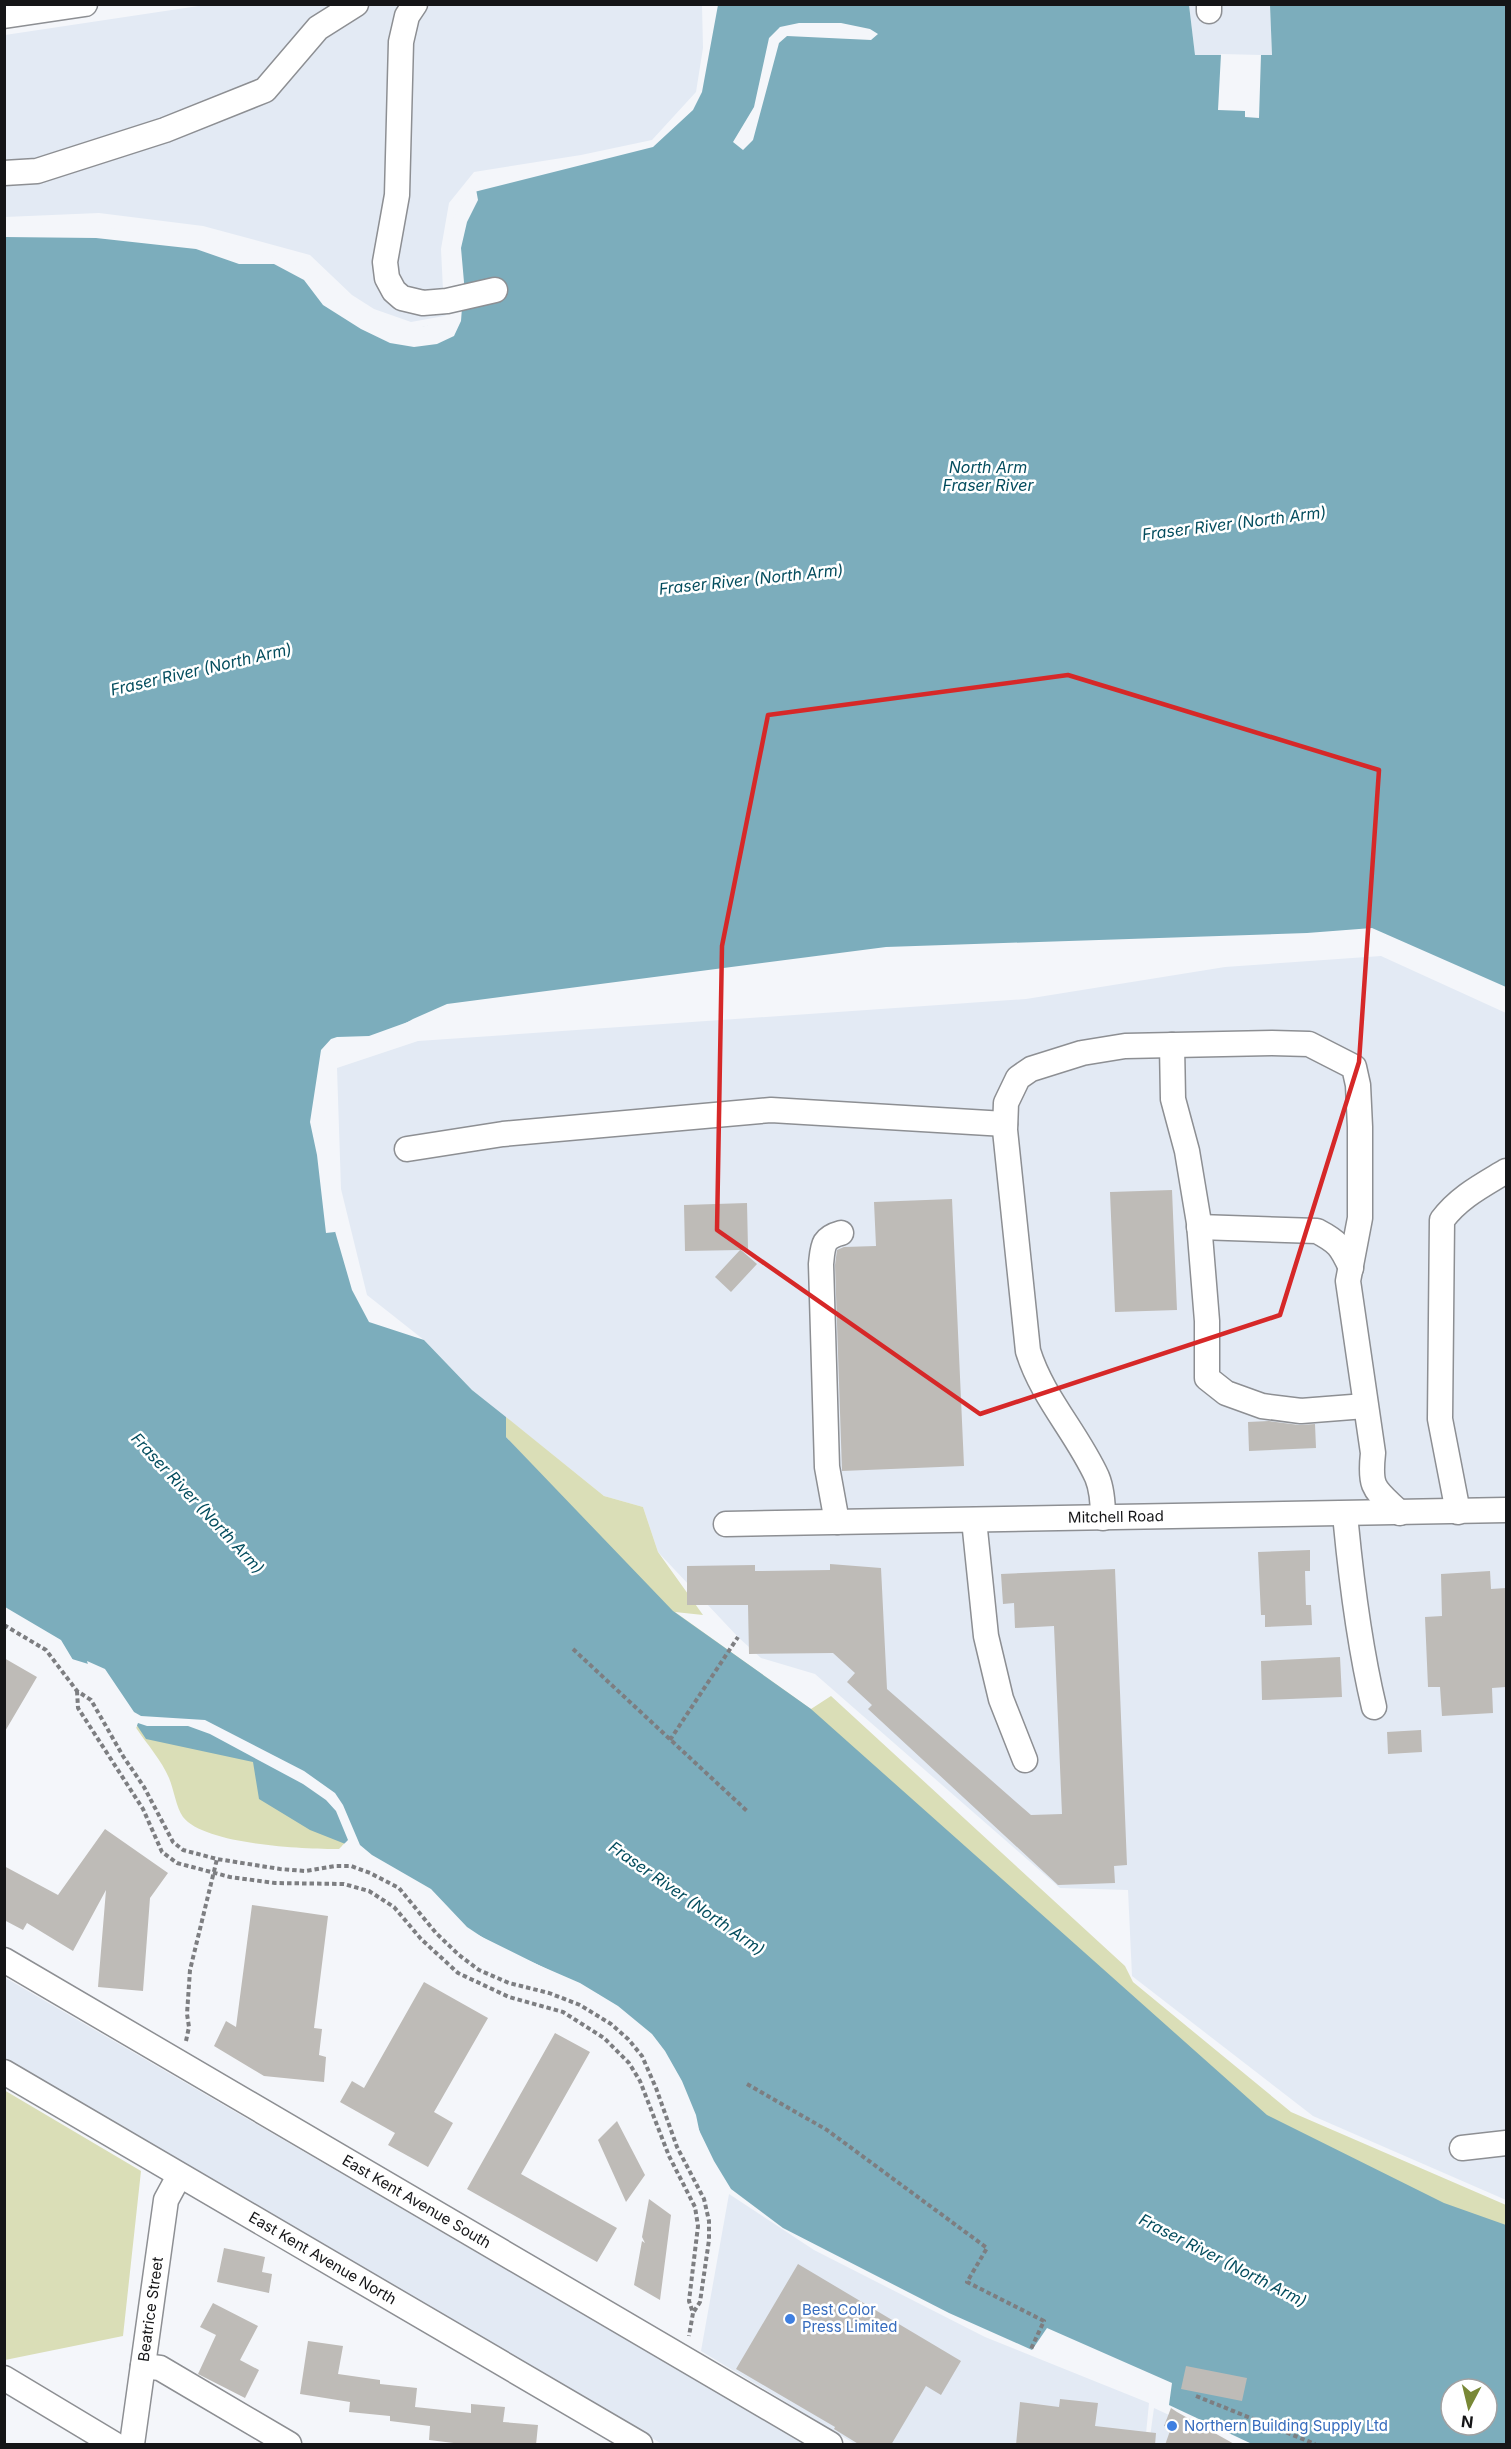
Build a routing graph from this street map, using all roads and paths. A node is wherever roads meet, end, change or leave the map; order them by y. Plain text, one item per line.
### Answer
1 (85, 4) edge
2 (356, 4) edge
3 (415, 4) edge
4 (4, 16) edge
5 (4, 173) edge
6 (495, 290) dead end
7 (1172, 1045) junction
8 (1005, 1124) junction
9 (407, 1149) dead end
10 (1506, 1171) edge
11 (1199, 1227) junction
12 (840, 1233) dead end
13 (1351, 1268) junction
14 (1365, 1406) junction
15 (1506, 1510) edge
16 (1458, 1512) junction
17 (1400, 1513) junction
18 (1345, 1514) junction
19 (1103, 1518) junction
20 (974, 1520) junction
21 (837, 1522) junction
22 (726, 1524) dead end
23 (4, 1625) edge
24 (738, 1637) dead end
25 (573, 1649) dead end
26 (77, 1691) junction
27 (1374, 1707) dead end
28 (670, 1740) junction
29 (1024, 1760) dead end
30 (747, 1811) dead end
31 (217, 1859) junction
32 (213, 1874) junction
33 (4, 1960) edge
34 (186, 2041) dead end
35 (4, 2072) edge
36 (747, 2084) dead end
37 (1506, 2144) edge
38 (1462, 2148) dead end
39 (179, 2176) junction
40 (1030, 2351) dead end
41 (143, 2366) junction
42 (4, 2378) edge
43 (1196, 2396) dead end
44 (114, 2445) edge
45 (132, 2445) edge
46 (290, 2445) edge
47 (640, 2445) edge
48 (830, 2445) edge
49 (1315, 2445) edge

1 - 4 street
2 - 5 street
3 - 6 street
7 - 8 street
7 - 11 street
7 - 13 street
8 - 9 street
8 - 19 street
10 - 16 street
11 - 13 street
11 - 14 street
12 - 21 street
13 - 14 street
14 - 17 street
15 - 16 street, Mitchell Road
16 - 17 street, Mitchell Road
17 - 18 street, Mitchell Road
18 - 19 street, Mitchell Road
18 - 27 street
19 - 20 street, Mitchell Road
20 - 21 street, Mitchell Road
20 - 29 street
21 - 22 street, Mitchell Road
23 - 26 path
24 - 28 path
25 - 28 path
26 - 31 path
26 - 32 path
28 - 30 path
31 - 32 path
31 - 32 path
32 - 34 path
33 - 48 street, East Kent Avenue South
35 - 39 street, East Kent Avenue North
36 - 40 path
37 - 38 street
39 - 41 street, Beatrice Street
39 - 47 street, East Kent Avenue North
41 - 45 street, Beatrice Street
41 - 46 street
42 - 44 street
43 - 49 path

